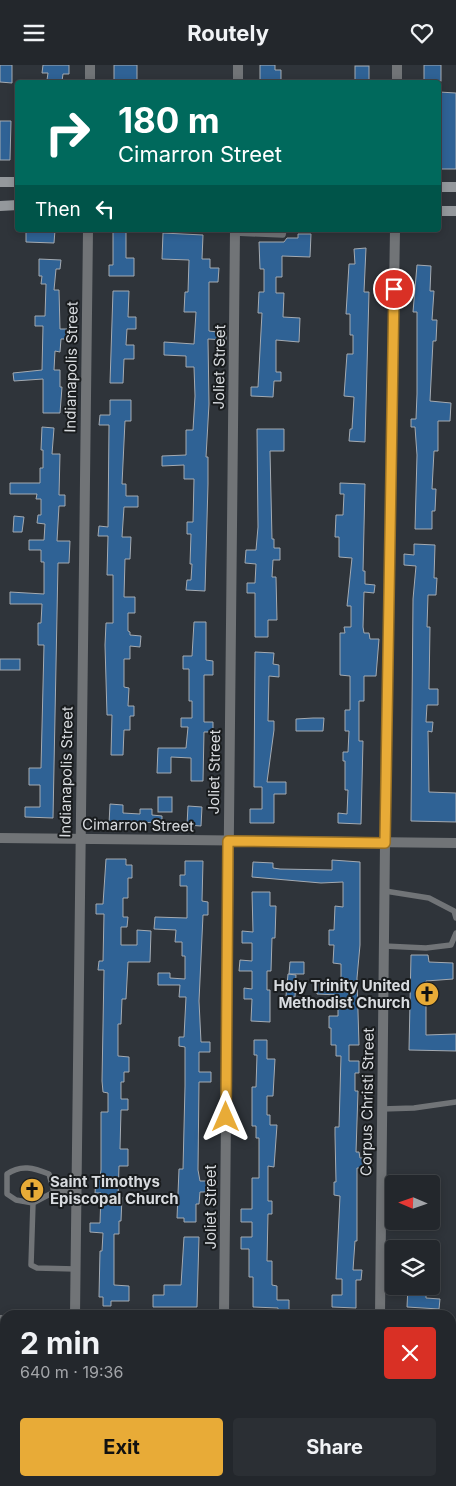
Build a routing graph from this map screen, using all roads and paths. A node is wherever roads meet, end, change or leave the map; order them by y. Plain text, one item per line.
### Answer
1 (90, 65) edge
2 (238, 65) edge
3 (397, 65) edge
4 (90, 80) edge
5 (238, 80) edge
6 (397, 80) edge
7 (0, 182) edge
8 (15, 183) edge
9 (441, 187) edge
10 (456, 187) edge
11 (15, 205) edge
12 (0, 206) edge
13 (441, 211) edge
14 (456, 211) edge
15 (88, 232) edge
16 (235, 232) edge
17 (284, 232) edge
18 (395, 232) edge
19 (0, 838) edge
20 (80, 839) junction
21 (228, 841) junction
22 (385, 843) junction
23 (456, 843) edge
24 (385, 891) junction
25 (456, 918) edge
26 (456, 933) edge
27 (384, 945) junction
28 (456, 1102) edge
29 (382, 1109) junction
30 (76, 1191) junction
31 (54, 1192) junction
32 (32, 1203) junction
33 (76, 1269) junction
34 (75, 1310) edge
35 (224, 1310) edge
36 (380, 1310) edge

1 - 4 street
2 - 5 street
3 - 6 street
7 - 8 main road
9 - 10 main road
11 - 12 main road
13 - 14 main road
15 - 20 street, Indianapolis Street
16 - 17 lane
16 - 21 street, Joliet Street
18 - 22 street, Corpus Christi Street
19 - 20 street, Cimarron Street
20 - 21 street, Cimarron Street
20 - 30 street, Indianapolis Street
21 - 22 street, Cimarron Street
21 - 35 street, Joliet Street
22 - 23 street, Cimarron Street
22 - 24 street, Corpus Christi Street
24 - 25 lane
24 - 27 street, Corpus Christi Street
26 - 27 lane
27 - 29 street, Corpus Christi Street
28 - 29 lane
29 - 36 street, Corpus Christi Street
30 - 31 lane
30 - 33 street, Indianapolis Street
31 - 32 lane
31 - 32 lane
32 - 33 lane
33 - 34 street, Indianapolis Street

